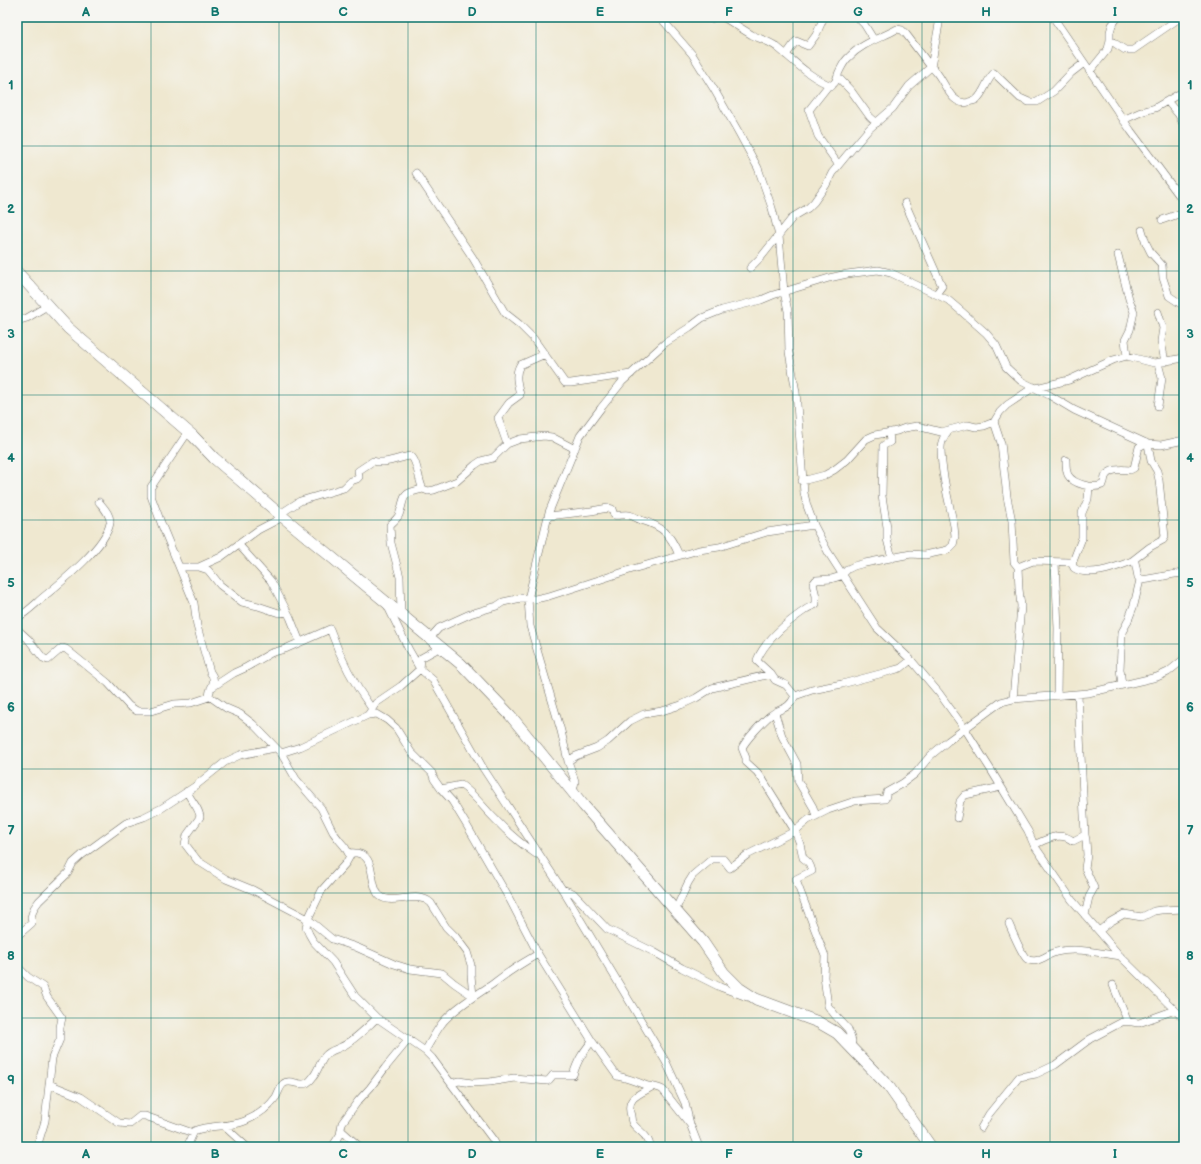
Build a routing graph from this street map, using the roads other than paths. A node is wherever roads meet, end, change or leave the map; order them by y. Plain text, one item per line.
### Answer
1 (660, 17) edge
2 (708, 17) edge
3 (715, 17) edge
4 (723, 17) edge
5 (824, 17) edge
6 (857, 17) edge
7 (938, 17) edge
8 (1053, 17) edge
9 (1118, 17) edge
10 (1181, 17) edge
11 (874, 40) junction
12 (1110, 40) junction
13 (786, 55) junction
14 (1084, 63) junction
15 (931, 67) junction
16 (1090, 71) junction
17 (838, 77) junction
18 (832, 86) junction
19 (1184, 91) edge
20 (1167, 101) junction
21 (1123, 120) junction
22 (877, 123) junction
23 (1184, 126) edge
24 (838, 164) junction
25 (416, 173) dead end
26 (1184, 202) edge
27 (905, 203) dead end
28 (1184, 212) edge
29 (1162, 220) dead end
30 (1142, 230) dead end
31 (779, 236) junction
32 (1118, 255) dead end
33 (750, 268) dead end
34 (17, 272) edge
35 (784, 292) junction
36 (936, 294) junction
37 (47, 306) junction
38 (1184, 306) edge
39 (1158, 312) dead end
40 (17, 321) edge
41 (545, 354) junction
42 (1127, 356) junction
43 (1184, 358) edge
44 (1162, 362) junction
45 (631, 374) junction
46 (1035, 388) junction
47 (1158, 406) dead end
48 (994, 422) junction
49 (948, 431) junction
50 (188, 432) junction
51 (889, 432) junction
52 (1184, 440) edge
53 (1147, 443) junction
54 (507, 444) junction
55 (575, 449) junction
56 (1066, 460) dead end
57 (802, 481) junction
58 (1089, 486) junction
59 (423, 489) junction
60 (99, 502) dead end
61 (281, 515) junction
62 (549, 516) junction
63 (814, 525) junction
64 (238, 545) junction
65 (679, 555) junction
66 (893, 558) junction
67 (1132, 561) junction
68 (1055, 562) junction
69 (1072, 564) junction
70 (180, 567) junction
71 (199, 567) junction
72 (1018, 567) junction
73 (843, 573) junction
74 (1184, 573) edge
75 (1140, 580) junction
76 (528, 599) junction
77 (384, 600) junction
78 (287, 612) junction
79 (401, 614) junction
80 (17, 618) edge
81 (17, 629) edge
82 (430, 638) junction
83 (300, 642) junction
84 (441, 647) junction
85 (1184, 659) edge
86 (910, 660) junction
87 (420, 669) junction
88 (771, 674) junction
89 (1122, 684) junction
90 (211, 688) junction
91 (1078, 695) junction
92 (795, 696) junction
93 (1056, 696) junction
94 (209, 697) junction
95 (1013, 700) junction
96 (370, 712) junction
97 (775, 713) junction
98 (965, 729) junction
99 (278, 751) junction
100 (568, 761) junction
101 (1001, 787) junction
102 (441, 789) junction
103 (187, 792) junction
104 (573, 792) junction
105 (816, 816) junction
106 (957, 818) dead end
107 (795, 831) junction
108 (1085, 835) junction
109 (1034, 844) junction
110 (349, 853) junction
111 (539, 856) junction
112 (562, 889) junction
113 (1184, 909) edge
114 (675, 911) junction
115 (1085, 915) junction
116 (308, 919) junction
117 (1008, 924) dead end
118 (1099, 931) junction
119 (17, 936) edge
120 (538, 954) junction
121 (1120, 956) junction
122 (17, 966) edge
123 (1113, 985) dead end
124 (474, 996) junction
125 (756, 999) junction
126 (1175, 1010) junction
127 (377, 1018) junction
128 (1184, 1019) edge
129 (1127, 1020) junction
130 (409, 1039) junction
131 (592, 1041) junction
132 (851, 1047) junction
133 (425, 1051) junction
134 (451, 1083) junction
135 (49, 1084) junction
136 (652, 1087) junction
137 (690, 1124) junction
138 (224, 1126) junction
139 (981, 1128) dead end
140 (342, 1131) junction
141 (193, 1133) junction
142 (38, 1147) edge
143 (187, 1147) edge
144 (247, 1147) edge
145 (332, 1147) edge
146 (360, 1147) edge
147 (497, 1147) edge
148 (650, 1147) edge
149 (699, 1147) edge
150 (931, 1147) edge

1 - 31 street
2 - 3 street
4 - 13 street
5 - 13 street
6 - 11 street
7 - 15 street
8 - 14 street
9 - 12 street
10 - 12 street
11 - 15 street
11 - 17 street
12 - 16 street
13 - 18 street
14 - 15 street
14 - 16 street
15 - 22 street
16 - 21 street
17 - 18 street
17 - 22 street
18 - 24 street
19 - 20 street
20 - 21 street
20 - 23 street
21 - 26 street
22 - 24 street
24 - 31 street
25 - 41 street
27 - 36 street
28 - 29 street
30 - 38 street
31 - 33 street
31 - 35 street
32 - 42 street
34 - 37 street
35 - 36 street
35 - 45 street
35 - 57 street
36 - 46 street
37 - 40 street
37 - 50 street
39 - 44 street
41 - 45 street
41 - 54 street
42 - 44 street
42 - 46 street
43 - 44 street
44 - 47 street
45 - 55 street
46 - 48 street
46 - 53 street
48 - 49 street
48 - 72 street
49 - 51 street
49 - 66 street
50 - 61 street
50 - 70 street
51 - 57 street
51 - 66 street
52 - 53 street
53 - 58 street
53 - 67 street
54 - 55 street
54 - 59 street
55 - 62 street
56 - 58 street
57 - 63 street
58 - 69 street
59 - 61 street
59 - 79 street
60 - 80 street
61 - 64 street
61 - 77 street
62 - 65 street
62 - 76 street
63 - 65 street
63 - 73 street
64 - 71 street
64 - 78 street
65 - 76 street
66 - 73 street
67 - 69 street
67 - 75 street
68 - 69 street
68 - 72 street
68 - 93 street
70 - 71 street
70 - 90 street
71 - 78 street
72 - 95 street
73 - 86 street
73 - 88 street
74 - 75 street
75 - 89 street
76 - 82 street
76 - 100 street
77 - 79 street
77 - 87 street
78 - 83 street
79 - 82 street
81 - 94 street
82 - 84 street
83 - 90 street
83 - 96 street
84 - 87 street
84 - 104 street
85 - 89 street
86 - 92 street
86 - 98 street
87 - 96 street
87 - 111 street
88 - 92 street
88 - 100 street
89 - 91 street
90 - 94 street
91 - 93 street
91 - 108 street
92 - 97 street
93 - 95 street
94 - 99 street
95 - 98 street
96 - 99 street
96 - 102 street
97 - 105 street
97 - 107 street
98 - 101 street
98 - 105 street
99 - 103 street
99 - 110 street
100 - 104 street
101 - 106 street
101 - 109 street
102 - 111 street
102 - 120 street
103 - 116 street
103 - 119 street
104 - 114 street
105 - 107 street
107 - 114 street
107 - 132 street
108 - 109 street
108 - 115 street
109 - 115 street
110 - 116 street
110 - 124 street
111 - 112 street
112 - 125 street
112 - 137 street
113 - 118 street
114 - 125 street
115 - 118 street
116 - 124 street
116 - 127 street
117 - 121 street
118 - 121 street
120 - 124 street
120 - 131 street
121 - 126 street
122 - 135 street
123 - 129 street
124 - 133 street
125 - 132 street
126 - 128 street
126 - 129 street
127 - 130 street
127 - 138 street
129 - 139 street
130 - 133 street
130 - 140 street
131 - 134 street
131 - 136 street
132 - 150 street
133 - 134 street
134 - 147 street
135 - 141 street
135 - 142 street
136 - 137 street
136 - 148 street
137 - 149 street
138 - 141 street
138 - 144 street
140 - 145 street
140 - 146 street
141 - 143 street

